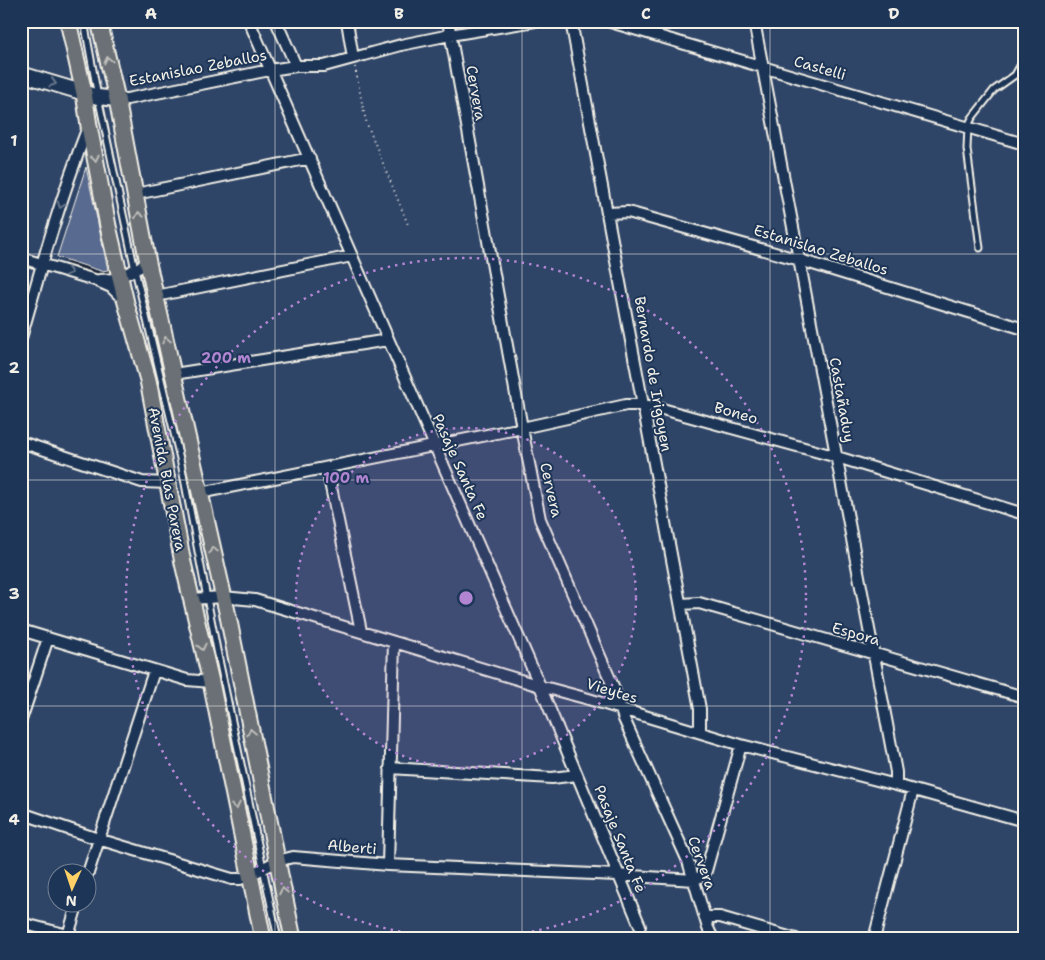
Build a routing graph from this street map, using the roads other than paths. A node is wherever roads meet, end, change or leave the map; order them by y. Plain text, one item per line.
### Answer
1 (68, 21) edge
2 (84, 21) edge
3 (99, 21) edge
4 (250, 21) edge
5 (276, 21) edge
6 (347, 21) edge
7 (448, 21) edge
8 (535, 21) edge
9 (571, 21) edge
10 (607, 21) edge
11 (754, 21) edge
12 (450, 35) junction
13 (353, 58) junction
14 (1024, 60) edge
15 (296, 66) junction
16 (762, 66) junction
17 (270, 70) junction
18 (21, 74) edge
19 (91, 95) junction
20 (117, 99) junction
21 (88, 126) junction
22 (968, 126) junction
23 (1024, 144) edge
24 (310, 158) junction
25 (136, 194) junction
26 (608, 213) junction
27 (980, 248) dead end
28 (352, 256) junction
29 (21, 258) edge
30 (800, 260) junction
31 (42, 264) junction
32 (142, 267) junction
33 (120, 277) junction
34 (95, 280) junction
35 (156, 296) junction
36 (126, 303) junction
37 (1024, 329) edge
38 (21, 338) edge
39 (388, 340) junction
40 (174, 374) junction
41 (642, 404) junction
42 (522, 428) junction
43 (21, 442) edge
44 (435, 446) junction
45 (837, 457) junction
46 (327, 468) junction
47 (168, 483) junction
48 (200, 493) junction
49 (1024, 514) edge
50 (207, 597) junction
51 (223, 597) junction
52 (191, 599) junction
53 (681, 604) junction
54 (21, 630) edge
55 (361, 631) junction
56 (48, 638) junction
57 (394, 642) junction
58 (873, 655) junction
59 (154, 671) junction
60 (211, 682) junction
61 (540, 686) junction
62 (1024, 697) edge
63 (620, 709) junction
64 (21, 720) edge
65 (700, 732) junction
66 (741, 745) junction
67 (390, 768) junction
68 (577, 775) junction
69 (896, 785) junction
70 (913, 790) junction
71 (21, 814) edge
72 (1024, 821) edge
73 (98, 839) junction
74 (277, 861) junction
75 (91, 862) edge
76 (388, 865) junction
77 (256, 872) junction
78 (617, 875) junction
79 (694, 880) junction
80 (75, 912) edge
81 (705, 918) junction
82 (21, 922) edge
83 (640, 926) dead end
84 (67, 937) edge
85 (263, 939) edge
86 (278, 939) edge
87 (293, 939) edge
88 (714, 939) edge
89 (796, 939) edge
90 (874, 939) edge

1 - 19 main road, Avenida Blas Parera
2 - 19 lane
20 -> 3 main road, Avenida Blas Parera
4 - 17 street, Pasaje Santa Fe
5 - 15 street
6 - 13 street
7 - 12 street, Cervera
8 - 12 street
9 - 26 street, Bernardo de Irigoyen
10 - 16 street, Castelli
11 - 16 street, Castañaduy
12 - 13 street
12 - 42 street, Cervera
13 - 15 street, Estanislao Zeballos
14 - 22 lane
15 - 17 street, Estanislao Zeballos
16 - 22 street, Castelli
16 - 30 street, Castañaduy
17 - 20 street, Estanislao Zeballos
17 - 24 street, Pasaje Santa Fe
18 -> 19 main road, Estanislao Zeballos
19 - 20 main road, Estanislao Zeballos
19 - 21 main road, Avenida Blas Parera
19 - 32 lane
20 - 25 main road, Avenida Blas Parera
21 -> 31 street
21 -> 33 main road, Avenida Blas Parera
22 - 23 street, Castelli
22 - 27 lane
24 - 25 street
24 - 28 street, Pasaje Santa Fe
32 -> 25 main road, Avenida Blas Parera
26 - 30 street, Estanislao Zeballos
26 - 41 street, Bernardo de Irigoyen
28 - 35 street
28 - 39 street, Pasaje Santa Fe
29 - 31 street
30 - 37 street, Estanislao Zeballos
30 - 45 street, Castañaduy
31 -> 34 street
31 - 38 street
32 - 33 street
32 - 35 main road, Avenida Blas Parera
32 - 50 lane
33 - 34 street
33 - 36 main road, Avenida Blas Parera
34 - 36 street
40 -> 35 main road, Avenida Blas Parera
36 - 47 main road, Avenida Blas Parera
39 - 40 street
39 - 44 street, Pasaje Santa Fe
40 - 48 main road, Avenida Blas Parera
41 - 42 street, Boneo
41 - 45 street, Boneo
41 - 53 street, Bernardo de Irigoyen
42 - 44 street, Boneo
42 - 63 street, Cervera
43 - 47 street
44 - 46 street
44 - 61 street, Pasaje Santa Fe
45 - 49 street, Boneo
45 - 58 street, Castañaduy
46 - 48 street
46 - 55 street
47 - 52 main road, Avenida Blas Parera
51 -> 48 main road, Avenida Blas Parera
50 - 51 street, Vieytes
50 - 52 street, Vieytes
50 - 77 lane
51 - 55 street, Vieytes
74 -> 51 main road, Avenida Blas Parera
52 -> 60 main road, Avenida Blas Parera
53 - 58 street, Espora
53 - 65 street, Bernardo de Irigoyen
54 - 56 street
55 - 57 street, Vieytes
56 - 59 street
56 - 64 street
57 - 61 street, Vieytes
57 - 67 street
58 - 62 street, Espora
58 - 69 street, Castañaduy
59 - 60 street
59 - 73 street
60 -> 77 main road, Avenida Blas Parera
61 - 63 street, Vieytes
61 - 68 street, Pasaje Santa Fe
63 - 65 street, Vieytes
63 - 79 street, Cervera
65 - 66 street, Vieytes
66 - 69 street, Vieytes
66 - 79 street
67 - 68 street
67 - 76 street
68 - 78 street, Pasaje Santa Fe
69 - 70 street, Vieytes
70 - 72 street, Vieytes
70 - 90 street
71 - 73 street, Alberti
73 - 75 street
73 - 77 street, Alberti
74 - 76 street, Alberti
74 - 77 street, Alberti
87 -> 74 main road, Avenida Blas Parera
76 - 78 street, Alberti
77 - 85 main road, Avenida Blas Parera
77 - 86 lane
78 - 79 street, Alberti
78 - 83 street, Pasaje Santa Fe
79 - 81 street, Cervera
80 - 84 street
81 - 88 street, Cervera
81 - 89 street
82 - 84 street

